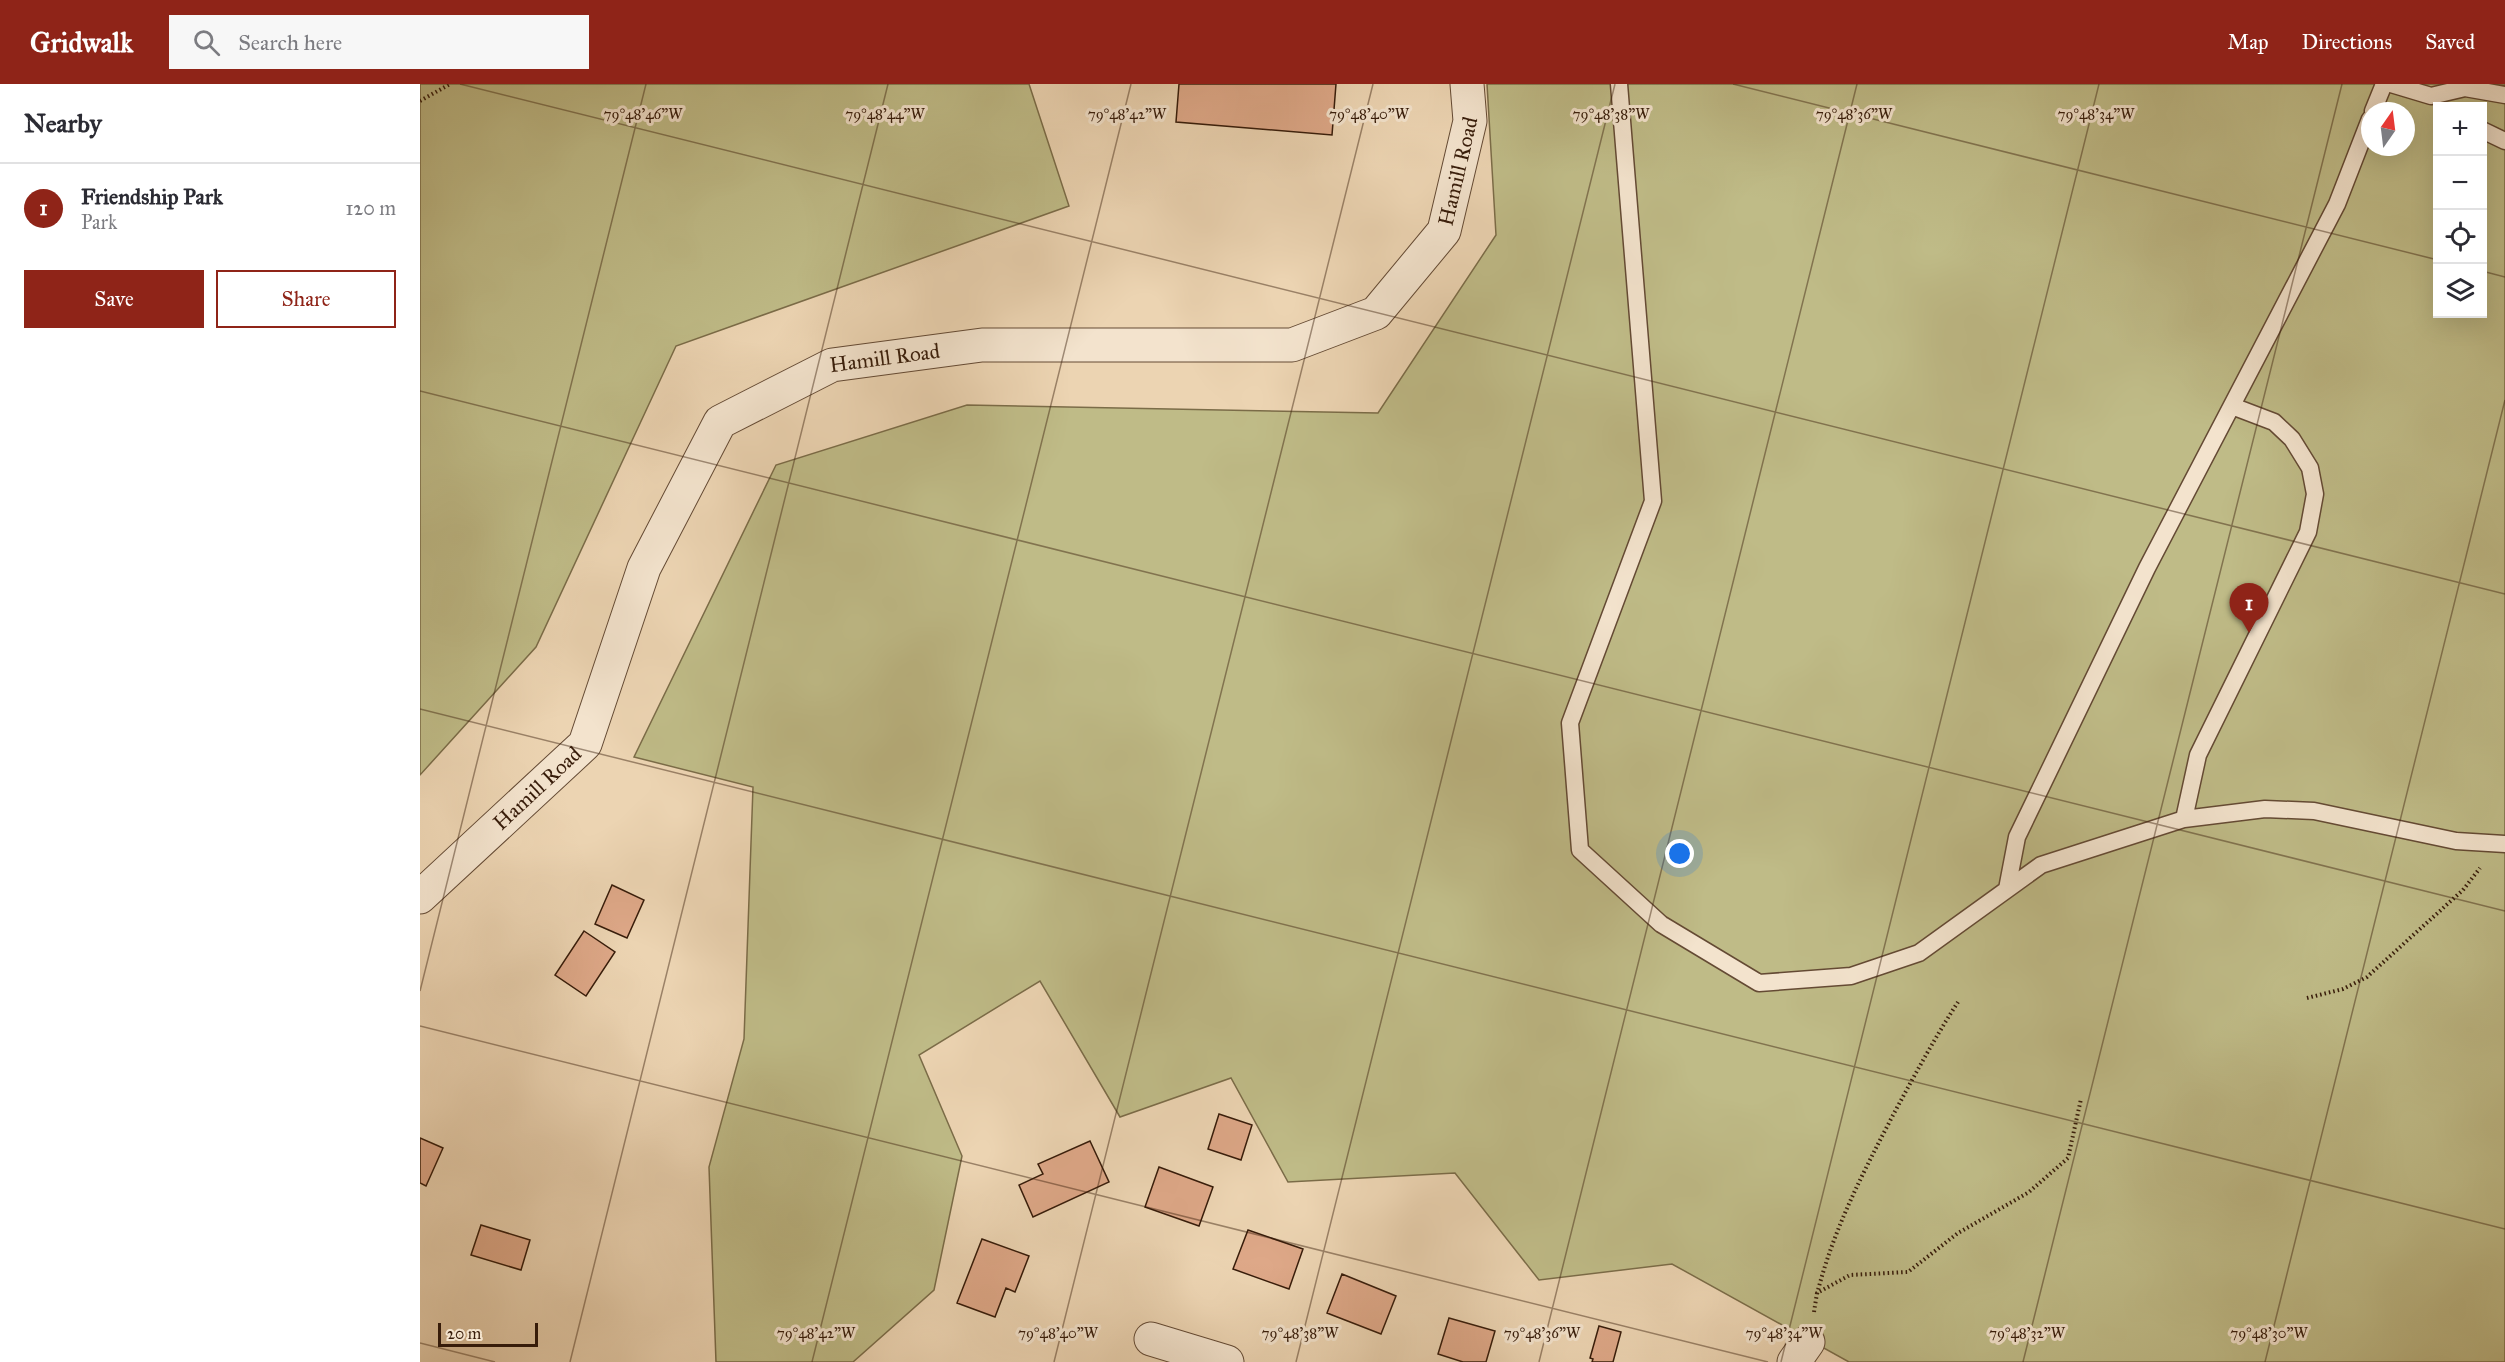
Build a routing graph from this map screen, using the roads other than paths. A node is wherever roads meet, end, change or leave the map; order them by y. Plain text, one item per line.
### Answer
1 (1467, 84) edge
2 (1619, 84) edge
3 (2384, 84) edge
4 (2391, 84) edge
5 (2505, 95) edge
6 (2437, 101) edge
7 (2377, 102) edge
8 (2487, 132) edge
9 (2505, 141) edge
10 (2361, 142) edge
11 (2232, 406) junction
12 (2184, 819) junction
13 (2500, 844) edge
14 (2007, 889) junction
15 (420, 897) edge
16 (1151, 1339) dead end
17 (1227, 1362) edge

1 - 15 street, Hamill Road
2 - 14 lane
3 - 7 lane
4 - 6 lane
5 - 6 lane
8 - 9 lane
10 - 11 lane
11 - 12 lane
11 - 14 lane
12 - 13 lane
12 - 14 lane
16 - 17 street

